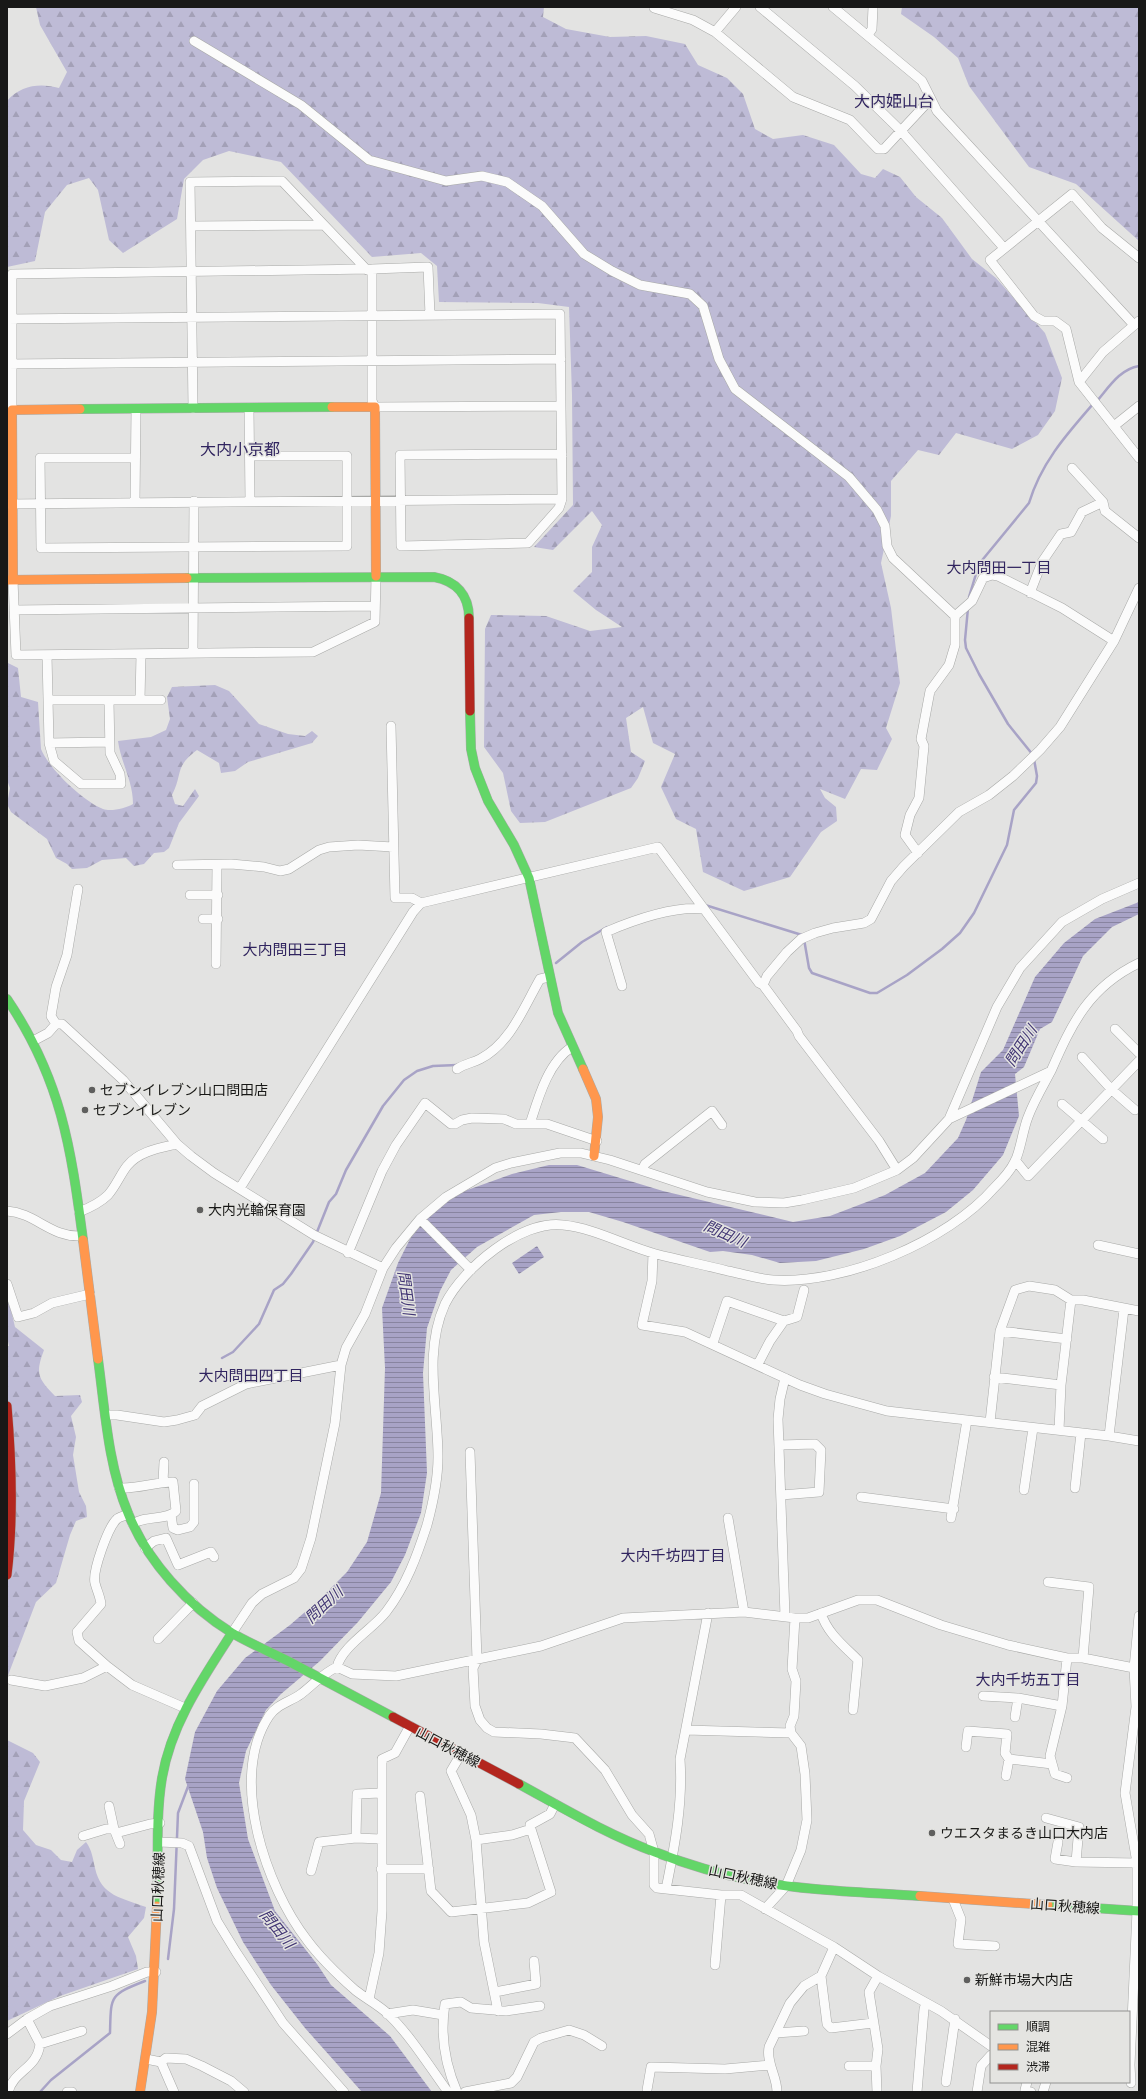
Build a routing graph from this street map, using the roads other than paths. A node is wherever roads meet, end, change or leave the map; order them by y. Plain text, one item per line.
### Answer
1 (736, 7) edge
2 (760, 7) edge
3 (833, 7) edge
4 (873, 7) edge
5 (654, 8) dead end
6 (715, 32) junction
7 (868, 35) junction
8 (194, 41) dead end
9 (932, 101) junction
10 (901, 131) junction
11 (1037, 222) junction
12 (323, 225) junction
13 (191, 226) junction
14 (1004, 248) junction
15 (1139, 258) edge
16 (369, 269) junction
17 (191, 272) junction
18 (430, 315) junction
19 (373, 316) junction
20 (191, 317) junction
21 (9, 319) edge
22 (1137, 323) edge
23 (561, 359) junction
24 (372, 361) junction
25 (192, 362) junction
26 (10, 364) edge
27 (1079, 382) junction
28 (561, 406) junction
29 (1139, 406) edge
30 (375, 407) junction
31 (193, 408) junction
32 (249, 408) junction
33 (136, 409) junction
34 (9, 410) edge
35 (1114, 426) junction
36 (562, 454) junction
37 (250, 456) junction
38 (135, 458) junction
39 (1139, 458) edge
40 (1072, 468) dead end
41 (562, 499) junction
42 (194, 501) junction
43 (250, 501) junction
44 (347, 501) junction
45 (376, 501) junction
46 (400, 501) junction
47 (135, 502) junction
48 (1103, 502) junction
49 (40, 503) junction
50 (10, 504) edge
51 (1139, 538) edge
52 (194, 547) junction
53 (376, 576) junction
54 (194, 578) junction
55 (10, 580) edge
56 (1139, 588) edge
57 (1030, 593) junction
58 (375, 606) junction
59 (194, 608) junction
60 (14, 610) junction
61 (955, 616) junction
62 (1114, 641) junction
63 (193, 653) junction
64 (47, 654) junction
65 (141, 654) junction
66 (49, 700) junction
67 (110, 700) junction
68 (140, 700) junction
69 (161, 700) dead end
70 (391, 726) dead end
71 (109, 742) junction
72 (49, 743) junction
73 (393, 847) junction
74 (918, 853) junction
75 (177, 865) dead end
76 (217, 865) junction
77 (529, 878) junction
78 (1139, 883) edge
79 (78, 889) dead end
80 (190, 895) dead end
81 (218, 895) junction
82 (421, 903) junction
83 (702, 905) junction
84 (203, 919) dead end
85 (218, 919) junction
86 (1139, 963) edge
87 (216, 964) dead end
88 (549, 977) junction
89 (763, 985) junction
90 (622, 986) dead end
91 (7, 999) edge
92 (56, 1024) junction
93 (1115, 1029) dead end
94 (33, 1041) junction
95 (572, 1047) junction
96 (1139, 1053) edge
97 (1082, 1057) dead end
98 (1139, 1061) edge
99 (457, 1069) dead end
100 (1047, 1073) junction
101 (1112, 1090) junction
102 (1062, 1104) dead end
103 (1134, 1110) dead end
104 (952, 1118) junction
105 (1082, 1122) junction
106 (530, 1124) junction
107 (722, 1125) dead end
108 (1103, 1139) dead end
109 (597, 1141) junction
110 (178, 1144) junction
111 (594, 1156) junction
112 (1016, 1161) junction
113 (642, 1170) junction
114 (897, 1170) junction
115 (240, 1188) junction
116 (7, 1211) edge
117 (79, 1212) junction
118 (421, 1220) junction
119 (82, 1236) junction
120 (1098, 1245) dead end
121 (348, 1253) junction
122 (653, 1253) junction
123 (1139, 1254) edge
124 (383, 1268) junction
125 (471, 1270) junction
126 (7, 1284) edge
127 (804, 1290) dead end
128 (90, 1294) junction
129 (1071, 1300) junction
130 (1124, 1309) junction
131 (1139, 1311) edge
132 (784, 1321) junction
133 (1000, 1331) junction
134 (1067, 1339) junction
135 (713, 1343) junction
136 (758, 1364) junction
137 (341, 1365) junction
138 (994, 1377) junction
139 (785, 1378) junction
140 (1061, 1384) junction
141 (7, 1406) edge
142 (106, 1415) junction
143 (967, 1420) junction
144 (990, 1422) junction
145 (1033, 1428) junction
146 (1059, 1430) junction
147 (1081, 1433) junction
148 (1109, 1436) junction
149 (1139, 1441) edge
150 (780, 1445) junction
151 (470, 1452) dead end
152 (164, 1462) dead end
153 (163, 1482) junction
154 (194, 1484) dead end
155 (119, 1488) junction
156 (1075, 1488) dead end
157 (1024, 1490) dead end
158 (781, 1495) junction
159 (861, 1497) dead end
160 (954, 1509) junction
161 (128, 1514) junction
162 (172, 1515) junction
163 (728, 1518) dead end
164 (951, 1518) dead end
165 (133, 1524) junction
166 (146, 1548) junction
167 (211, 1551) dead end
168 (7, 1575) edge
169 (1048, 1582) dead end
170 (193, 1603) junction
171 (744, 1612) junction
172 (708, 1613) junction
173 (821, 1613) junction
174 (785, 1616) junction
175 (1139, 1616) edge
176 (795, 1618) junction
177 (232, 1633) junction
178 (158, 1639) dead end
179 (1067, 1658) junction
180 (1083, 1658) junction
181 (477, 1660) junction
182 (107, 1666) junction
183 (337, 1667) junction
184 (1134, 1668) junction
185 (318, 1677) junction
186 (11, 1680) dead end
187 (983, 1696) dead end
188 (1018, 1698) junction
189 (1062, 1706) junction
190 (185, 1708) junction
191 (853, 1710) dead end
192 (1015, 1717) dead end
193 (410, 1726) junction
194 (686, 1730) junction
195 (791, 1733) junction
196 (1135, 1741) edge
197 (966, 1747) dead end
198 (461, 1754) junction
199 (1009, 1759) junction
200 (1052, 1764) junction
201 (1006, 1776) dead end
202 (1067, 1778) dead end
203 (381, 1793) junction
204 (420, 1796) dead end
205 (555, 1804) junction
206 (109, 1806) dead end
207 (1046, 1818) dead end
208 (160, 1823) junction
209 (531, 1830) junction
210 (115, 1831) junction
211 (83, 1836) dead end
212 (356, 1838) junction
213 (381, 1839) junction
214 (476, 1840) junction
215 (159, 1842) junction
216 (1058, 1842) dead end
217 (120, 1844) dead end
218 (654, 1852) junction
219 (673, 1858) junction
220 (1076, 1862) junction
221 (1137, 1863) junction
222 (381, 1869) junction
223 (429, 1869) junction
224 (311, 1871) dead end
225 (786, 1886) junction
226 (666, 1889) junction
227 (721, 1895) junction
228 (953, 1899) junction
229 (481, 1908) junction
230 (765, 1910) junction
231 (1138, 1911) edge
232 (995, 1946) dead end
233 (834, 1947) junction
234 (534, 1961) dead end
235 (715, 1965) dead end
236 (156, 1972) junction
237 (821, 1976) junction
238 (878, 1976) junction
239 (494, 1992) junction
240 (369, 1999) junction
241 (926, 2003) junction
242 (540, 2006) dead end
243 (498, 2011) junction
244 (387, 2014) junction
245 (443, 2015) junction
246 (27, 2019) junction
247 (955, 2019) junction
248 (873, 2023) junction
249 (82, 2031) dead end
250 (804, 2031) dead end
251 (776, 2033) junction
252 (7, 2034) edge
253 (40, 2044) junction
254 (990, 2045) edge
255 (602, 2046) dead end
256 (990, 2056) edge
257 (146, 2059) junction
258 (161, 2062) junction
259 (770, 2066) junction
260 (849, 2066) dead end
261 (876, 2066) junction
262 (946, 2082) dead end
263 (1027, 2083) edge
264 (1132, 2083) edge
265 (647, 2090) dead end
266 (8, 2092) edge
267 (66, 2092) edge
268 (72, 2092) edge
269 (140, 2092) edge
270 (174, 2092) edge
271 (244, 2092) edge
272 (344, 2092) edge
273 (448, 2092) edge
274 (457, 2092) edge
275 (465, 2092) edge
276 (777, 2092) edge
277 (877, 2092) edge
278 (917, 2092) edge
279 (977, 2092) edge
280 (1031, 2092) edge

1 - 6 street
2 - 10 street
3 - 7 street
4 - 7 street
5 - 6 street
6 - 10 street
7 - 9 street
8 - 61 street
9 - 10 street
9 - 11 street
10 - 14 street
11 - 14 street
11 - 15 street
11 - 22 street
12 - 13 street
12 - 13 street
12 - 16 street
13 - 17 street
14 - 27 street
16 - 17 street
16 - 18 street
16 - 19 street
17 - 20 street
17 - 21 street
18 - 19 street
18 - 23 street
19 - 20 street
19 - 24 street
20 - 21 street
20 - 25 street
21 - 26 street
22 - 27 street
23 - 24 street
23 - 28 street
24 - 25 street
24 - 30 street
25 - 26 street
25 - 31 street
26 - 34 street
27 - 35 street
28 - 30 street
28 - 36 street
29 - 35 street
30 - 32 main road
30 - 45 main road
31 - 32 main road
31 - 33 main road
32 - 37 street
33 - 34 main road
33 - 38 street
34 - 50 main road
35 - 39 street
36 - 41 street
36 - 46 street
37 - 43 street
37 - 44 street
38 - 47 street
38 - 49 street
40 - 48 street
41 - 46 street
41 - 46 street
42 - 43 street
42 - 47 street
42 - 52 street
43 - 44 street
44 - 45 street
44 - 52 street
45 - 46 street
45 - 53 main road
47 - 49 street
48 - 51 street
48 - 57 street
49 - 50 street
49 - 52 street
50 - 55 main road
52 - 54 street
53 - 54 main road
53 - 58 street
53 - 77 main road
54 - 55 main road
54 - 59 street
55 - 60 street
56 - 62 street
57 - 61 street
57 - 62 street
58 - 59 street
58 - 63 street
59 - 60 street
59 - 63 street
60 - 64 street
61 - 74 street
62 - 74 street
63 - 65 street
64 - 65 street
64 - 66 street
65 - 68 street
66 - 67 street
66 - 72 street
67 - 68 street
67 - 71 street
68 - 69 street
70 - 73 street
71 - 72 street
71 - 72 street
73 - 76 street
73 - 82 street
74 - 89 street
75 - 76 street
76 - 81 street
77 - 82 street
77 - 83 street
77 - 88 main road
78 - 104 street
79 - 92 street
80 - 81 street
81 - 85 street
82 - 115 street
83 - 89 street
83 - 90 street
84 - 85 street
85 - 87 street
86 - 100 street
88 - 95 main road
88 - 99 street
89 - 114 street
91 - 94 main road
92 - 94 street
92 - 110 street
93 - 96 street
94 - 117 main road
95 - 106 street
95 - 109 main road
97 - 101 street
98 - 101 street
100 - 104 street
100 - 112 street
101 - 103 street
101 - 105 street
102 - 105 street
104 - 114 street
105 - 108 street
105 - 112 street
106 - 109 street
106 - 121 street
107 - 113 street
109 - 111 main road
110 - 115 street
110 - 117 street
111 - 113 street
111 - 118 street
112 - 122 street
113 - 114 street
115 - 121 street
116 - 119 street
117 - 119 main road
118 - 124 street
118 - 125 street
119 - 128 main road
120 - 123 street
121 - 124 street
122 - 125 street
122 - 135 street
124 - 137 street
125 - 183 street
126 - 128 street
127 - 132 street
128 - 142 main road
129 - 130 street
129 - 133 street
129 - 134 street
130 - 131 street
130 - 148 street
132 - 135 street
132 - 136 street
133 - 134 street
133 - 138 street
134 - 140 street
135 - 136 street
136 - 139 street
137 - 142 street
137 - 177 street
138 - 140 street
138 - 144 street
139 - 143 street
139 - 150 street
140 - 146 street
141 - 168 main road
142 - 155 main road
143 - 144 street
143 - 160 street
144 - 145 street
145 - 146 street
145 - 157 street
146 - 147 street
147 - 148 street
147 - 156 street
148 - 149 street
150 - 158 street
150 - 158 street
151 - 181 street
152 - 153 street
153 - 155 street
153 - 162 street
154 - 162 street
155 - 161 main road
158 - 174 street
159 - 160 street
160 - 164 street
161 - 165 main road
161 - 182 street
162 - 165 street
163 - 171 street
165 - 166 main road
166 - 167 street
166 - 170 main road
169 - 180 street
170 - 177 main road
170 - 178 street
171 - 172 street
171 - 174 street
172 - 181 street
172 - 194 street
173 - 176 street
173 - 179 street
173 - 191 street
174 - 176 street
175 - 184 street
176 - 195 street
177 - 185 main road, 山口秋穂線
177 - 190 main road, 山口秋穂線
179 - 180 street
179 - 189 street
180 - 184 street
181 - 183 street
181 - 218 street
182 - 186 street
182 - 190 street
183 - 185 street
184 - 196 street
185 - 193 main road, 山口秋穂線
185 - 240 street
187 - 188 street
188 - 189 street
188 - 192 street
189 - 200 street
190 - 208 main road, 山口秋穂線
193 - 198 main road, 山口秋穂線
193 - 203 street
194 - 195 street
194 - 219 street
195 - 225 street
196 - 221 street
197 - 199 street
198 - 205 main road, 山口秋穂線
198 - 214 street
199 - 200 street
199 - 201 street
200 - 202 street
203 - 212 street
203 - 213 street
204 - 223 street
205 - 209 street
205 - 218 main road, 山口秋穂線
206 - 210 street
207 - 220 street
208 - 210 street
208 - 215 main road, 山口秋穂線
209 - 214 street
209 - 229 street
210 - 211 street
210 - 217 street
212 - 213 street
212 - 224 street
213 - 222 street
214 - 229 street
215 - 236 main road, 山口秋穂線
215 - 272 street
216 - 220 street
218 - 219 main road, 山口秋穂線
218 - 226 street
219 - 225 main road, 山口秋穂線
219 - 226 street
220 - 221 street
221 - 231 street
222 - 223 street
222 - 240 street
223 - 229 street
225 - 228 main road, 山口秋穂線
225 - 230 street
226 - 227 street
227 - 230 street
227 - 235 street
228 - 231 main road, 山口秋穂線
228 - 232 street
229 - 239 street
230 - 233 street
231 - 264 street
233 - 237 street
233 - 238 street
234 - 239 street
236 - 246 street
236 - 257 main road, 山口秋穂線
237 - 248 street
237 - 251 street
238 - 241 street
238 - 248 street
239 - 243 street
240 - 244 street
241 - 247 street
241 - 278 street
242 - 243 street
243 - 245 street
244 - 245 street
244 - 273 street
245 - 274 street
246 - 252 street
246 - 253 street
247 - 254 street
247 - 262 street
248 - 261 street
249 - 253 street
250 - 251 street
251 - 259 street
253 - 266 street
255 - 275 street
256 - 279 street
257 - 258 street
257 - 269 main road, 山口秋穂線
258 - 270 street
258 - 271 street
259 - 265 street
259 - 276 street
260 - 261 street
261 - 277 street
263 - 280 street
267 - 268 street

